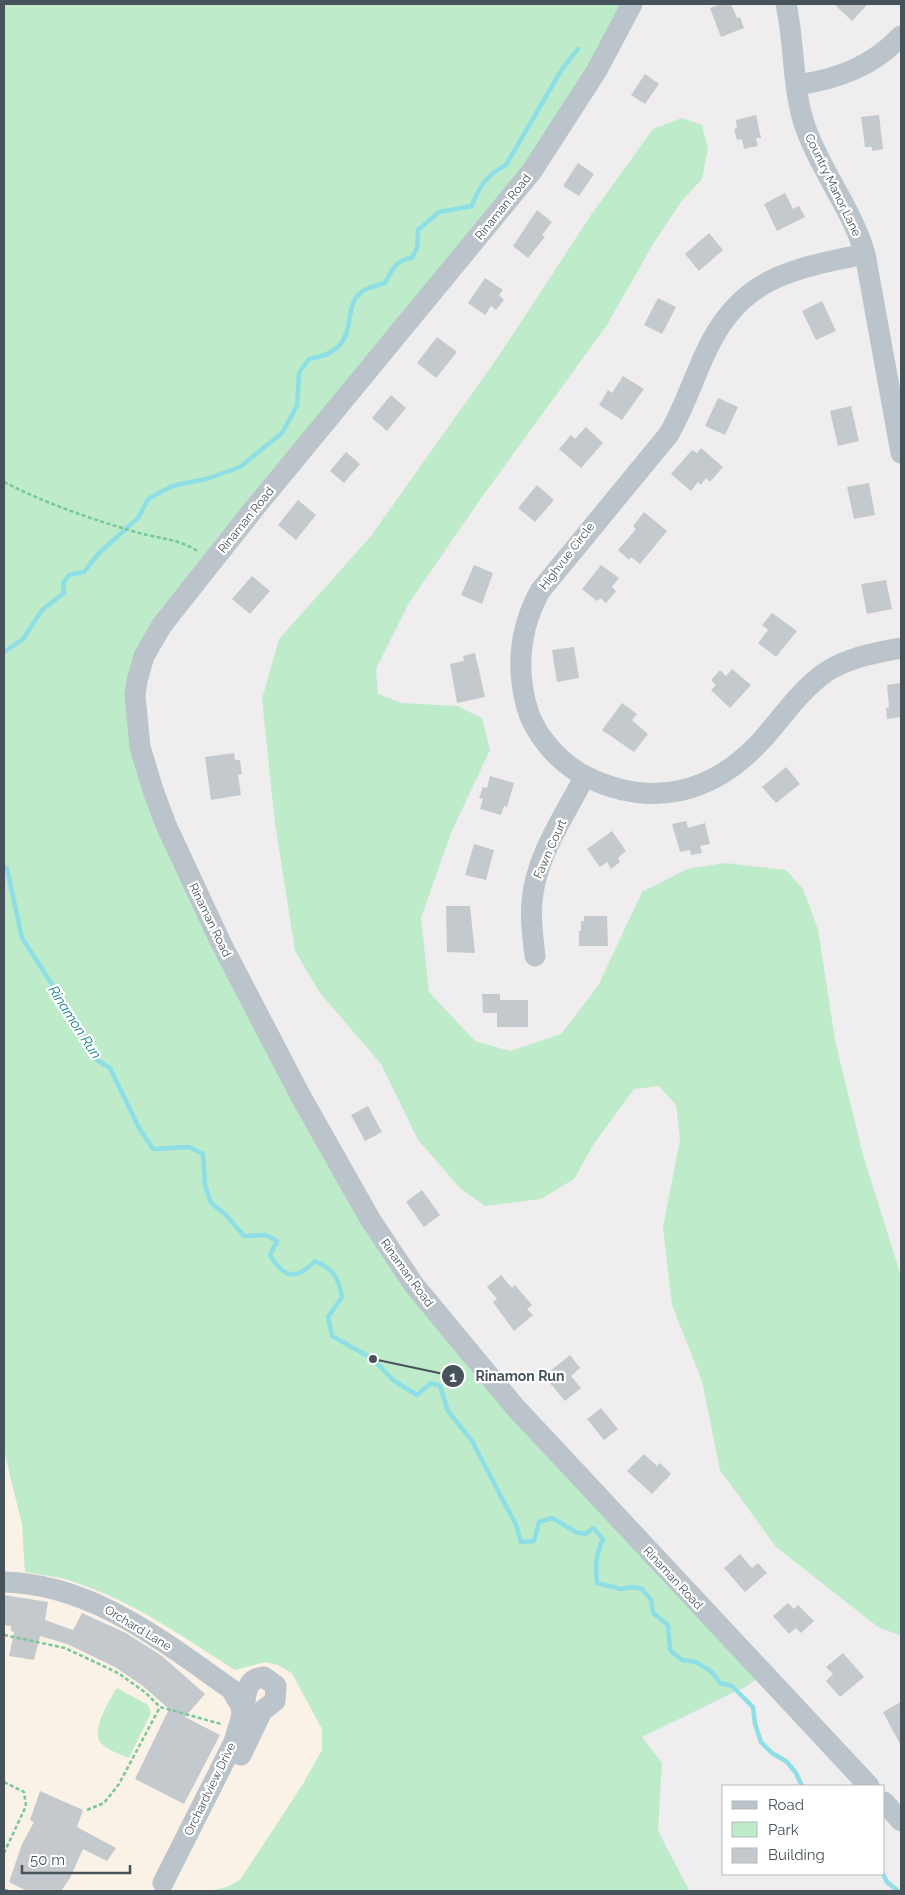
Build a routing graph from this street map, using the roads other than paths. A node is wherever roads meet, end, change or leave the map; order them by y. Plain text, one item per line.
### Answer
1 (632, 4) edge
2 (786, 4) edge
3 (901, 36) edge
4 (797, 85) junction
5 (865, 254) junction
6 (899, 427) edge
7 (901, 453) edge
8 (901, 648) edge
9 (585, 776) junction
10 (536, 956) dead end
11 (4, 1582) edge
12 (240, 1722) junction
13 (868, 1785) edge
14 (885, 1803) edge
15 (901, 1821) edge
16 (157, 1887) edge

1 - 13 street, Rinaman Road
2 - 4 street, Country Manor Lane
3 - 4 street
4 - 5 street, Country Manor Lane
5 - 6 street, Country Manor Lane
5 - 9 street, Highvue Circle
6 - 7 street, Country Manor Lane
8 - 9 street, Highvue Circle
9 - 10 street, Fawn Court
11 - 12 street, Orchard Lane
12 - 16 street, Orchardview Drive
12 - 16 street, Orchardview Drive
14 - 15 street

